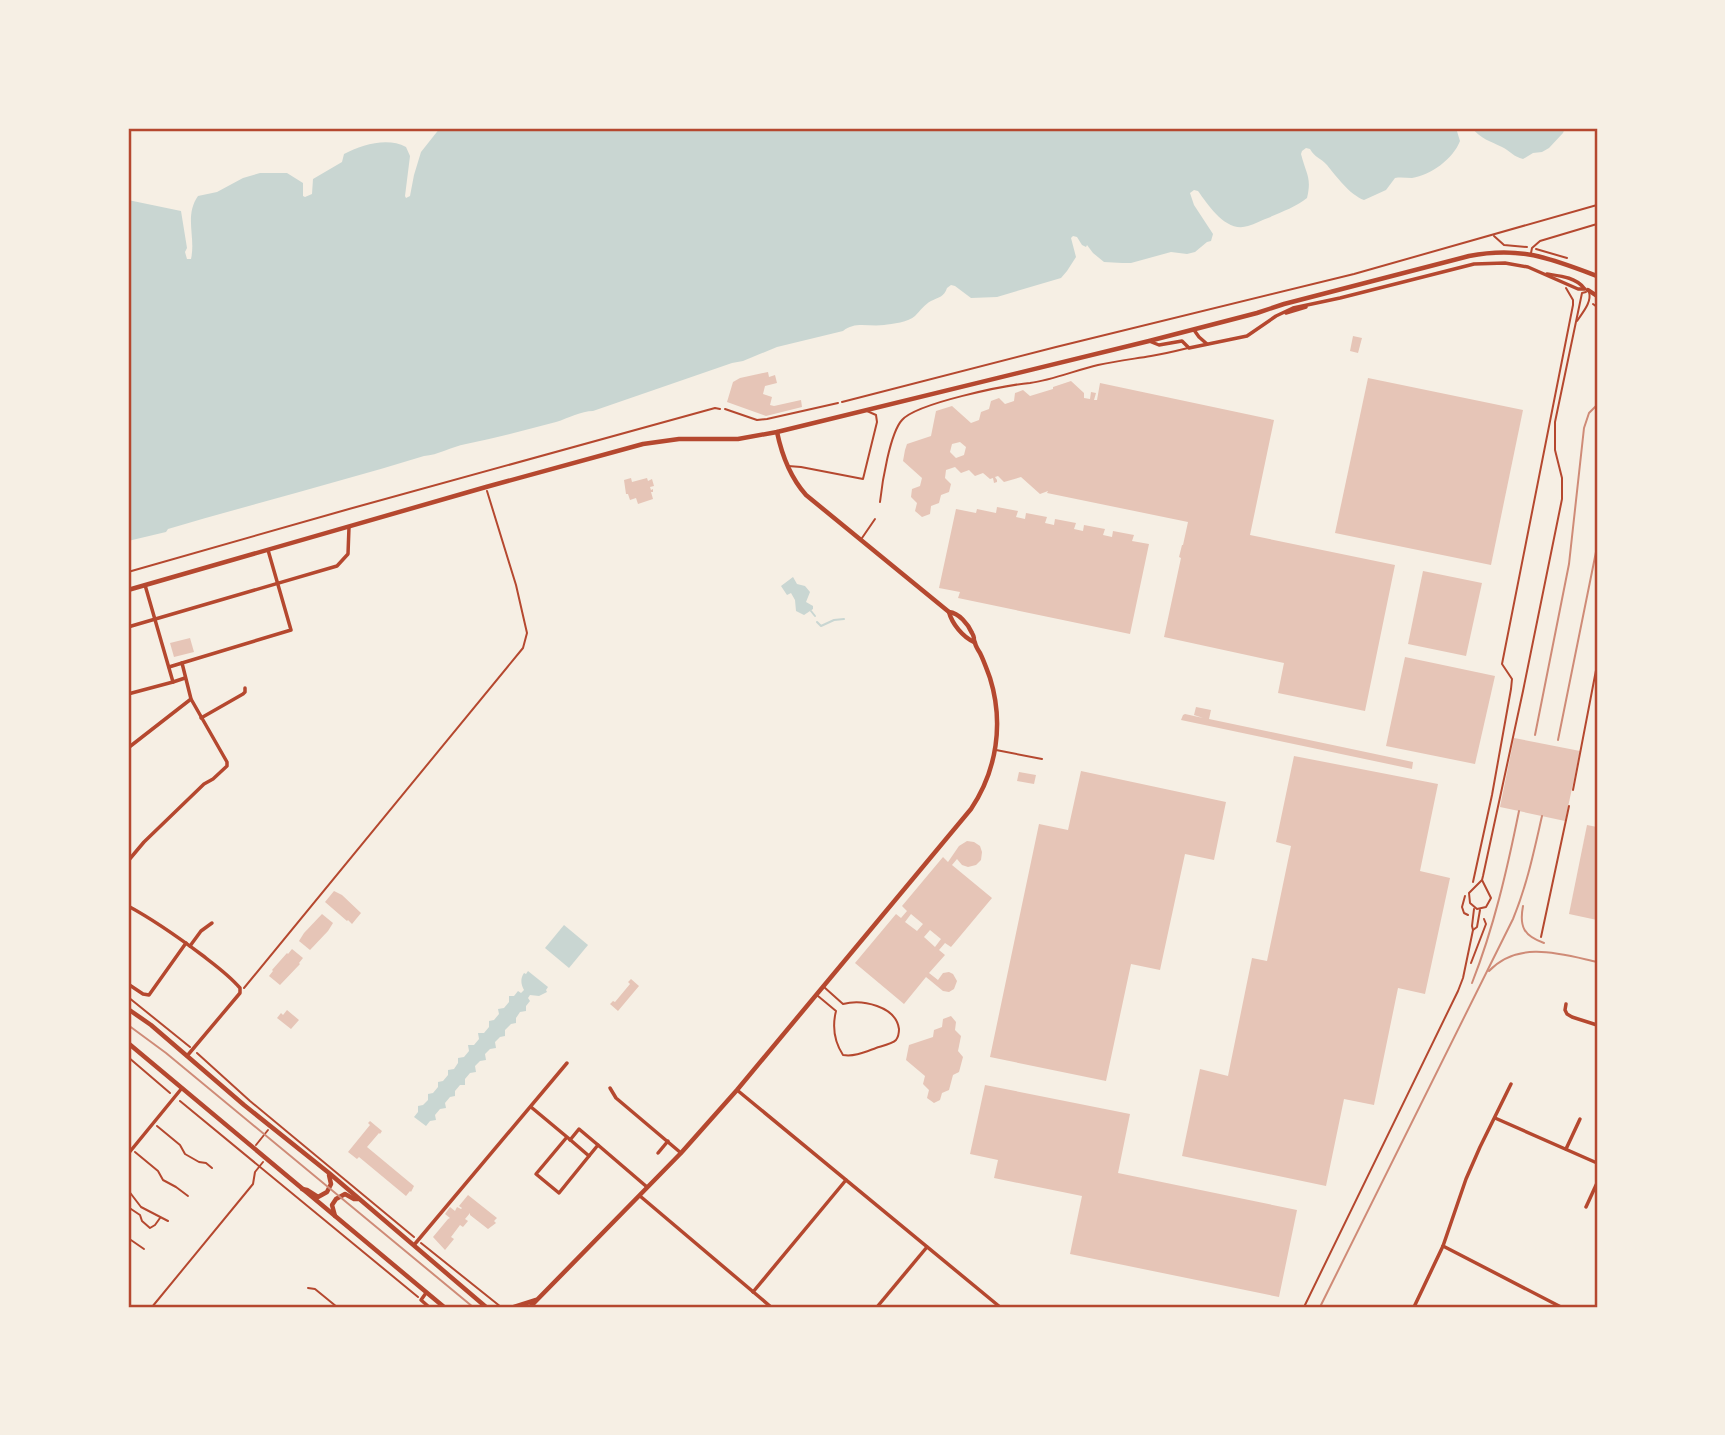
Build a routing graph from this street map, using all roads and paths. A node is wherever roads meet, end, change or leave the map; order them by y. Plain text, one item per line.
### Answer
1 (1597, 205) edge
2 (1597, 224) edge
3 (1493, 236) junction
4 (1532, 248) junction
5 (1530, 254) junction
6 (1567, 258) dead end
7 (1597, 276) edge
8 (1566, 287) dead end
9 (1587, 290) junction
10 (1597, 296) edge
11 (1593, 304) dead end
12 (1597, 307) edge
13 (1577, 322) junction
14 (1194, 330) junction
15 (1149, 341) junction
16 (1207, 344) junction
17 (1189, 348) junction
18 (838, 403) joint
19 (724, 409) joint
20 (866, 411) junction
21 (777, 432) junction
22 (787, 466) junction
23 (486, 487) junction
24 (880, 502) dead end
25 (875, 519) dead end
26 (349, 527) junction
27 (861, 540) junction
28 (268, 550) junction
29 (128, 572) edge
30 (278, 584) junction
31 (145, 585) junction
32 (128, 590) edge
33 (155, 620) junction
34 (128, 628) edge
35 (182, 663) junction
36 (1597, 665) edge
37 (169, 667) junction
38 (186, 678) junction
39 (173, 681) junction
40 (244, 688) dead end
41 (128, 694) edge
42 (191, 699) junction
43 (201, 718) junction
44 (128, 748) edge
45 (995, 750) junction
46 (1042, 759) dead end
47 (1573, 790) dead end
48 (1569, 806) dead end
49 (128, 861) edge
50 (1482, 880) junction
51 (128, 906) edge
52 (1474, 907) junction
53 (1480, 909) junction
54 (1471, 916) dead end
55 (1480, 919) dead end
56 (212, 923) dead end
57 (1473, 930) junction
58 (1541, 937) dead end
59 (188, 944) junction
60 (1469, 966) dead end
61 (128, 984) edge
62 (823, 986) junction
63 (240, 990) junction
64 (816, 995) junction
65 (128, 997) edge
66 (1566, 1004) dead end
67 (128, 1009) edge
68 (1597, 1025) edge
69 (128, 1043) edge
70 (193, 1049) junction
71 (187, 1056) junction
72 (128, 1058) edge
73 (566, 1063) dead end
74 (1511, 1084) dead end
75 (182, 1088) junction
76 (610, 1088) dead end
77 (737, 1090) junction
78 (175, 1097) junction
79 (531, 1107) junction
80 (1495, 1118) junction
81 (1580, 1119) dead end
82 (275, 1121) junction
83 (153, 1123) junction
84 (271, 1127) junction
85 (569, 1139) junction
86 (668, 1141) junction
87 (598, 1145) junction
88 (254, 1148) junction
89 (132, 1149) junction
90 (1566, 1149) junction
91 (658, 1153) dead end
92 (681, 1153) junction
93 (128, 1154) edge
94 (589, 1156) junction
95 (1597, 1163) edge
96 (260, 1167) junction
97 (212, 1168) dead end
98 (329, 1173) junction
99 (846, 1180) junction
100 (1597, 1183) edge
101 (648, 1188) junction
102 (301, 1189) junction
103 (128, 1190) edge
104 (188, 1196) dead end
105 (640, 1196) junction
106 (359, 1198) junction
107 (128, 1207) edge
108 (1586, 1207) dead end
109 (161, 1217) junction
110 (337, 1219) junction
111 (168, 1221) dead end
112 (128, 1238) edge
113 (418, 1241) junction
114 (414, 1245) junction
115 (1443, 1246) junction
116 (927, 1247) junction
117 (144, 1249) dead end
118 (308, 1288) dead end
119 (753, 1292) junction
120 (426, 1293) junction
121 (421, 1300) junction
122 (527, 1306) edge
123 (152, 1307) edge
124 (337, 1307) edge
125 (429, 1307) edge
126 (444, 1307) edge
127 (486, 1307) edge
128 (501, 1307) edge
129 (514, 1307) edge
130 (771, 1307) edge
131 (877, 1307) edge
132 (1000, 1307) edge
133 (1304, 1307) edge
134 (1414, 1307) edge
135 (1562, 1307) edge

1 - 3 path
2 - 4 lane
3 - 4 path
3 - 18 path
4 - 5 lane
4 - 6 path
5 - 7 street
5 - 14 street
8 - 54 path
9 - 10 street
9 - 13 lane
9 - 13 lane
9 - 16 street
11 - 12 path
13 - 50 lane
14 - 15 street
14 - 16 street
15 - 17 street
15 - 20 street
16 - 17 street
17 - 24 lane
18 - 19 lane
19 - 29 path
20 - 21 street
20 - 22 lane
21 - 22 street
21 - 23 street
22 - 27 street
23 - 26 street
23 - 63 path
25 - 27 lane
26 - 28 street
26 - 30 street
27 - 45 street
28 - 30 street
28 - 31 street
30 - 33 street
30 - 35 street
31 - 32 street
31 - 33 street
33 - 34 street
33 - 37 street
35 - 37 street
35 - 38 street
36 - 47 lane
37 - 39 street
38 - 39 street
38 - 42 street
39 - 41 street
40 - 43 street
42 - 43 street
42 - 44 street
43 - 49 street
45 - 46 lane
45 - 62 street
48 - 58 lane
50 - 52 lane
50 - 53 lane
51 - 59 street
52 - 53 lane
52 - 57 lane
53 - 57 lane
55 - 60 path
56 - 59 street
57 - 133 lane
59 - 61 street
59 - 63 street
62 - 64 street
62 - 64 lane
63 - 70 street
64 - 77 street
65 - 70 path
66 - 68 street
67 - 71 street
69 - 75 street
70 - 71 street
70 - 82 path
71 - 84 street
72 - 78 path
73 - 79 street
74 - 80 street
75 - 78 street
75 - 88 street
76 - 86 street
77 - 92 street
77 - 99 street
78 - 83 street
78 - 96 path
79 - 85 street
79 - 113 street
80 - 90 street
80 - 115 street
81 - 90 street
82 - 84 path
82 - 113 path
83 - 89 street
83 - 97 path
84 - 88 path
84 - 98 street
85 - 87 street
85 - 94 street
85 - 94 street
86 - 91 street
86 - 92 street
87 - 94 street
87 - 101 street
88 - 102 street
89 - 93 street
89 - 104 path
90 - 95 street
92 - 101 street
96 - 121 path
96 - 123 path
98 - 102 street
98 - 106 street
99 - 116 street
99 - 119 street
100 - 108 street
101 - 105 street
102 - 110 street
103 - 109 path
105 - 119 street
105 - 122 street
106 - 110 street
106 - 114 street
107 - 109 path
109 - 111 path
110 - 120 street
112 - 117 path
113 - 114 street
113 - 128 path
114 - 127 street
115 - 134 street
115 - 135 street
116 - 131 street
116 - 132 street
118 - 124 lane
119 - 130 street
120 - 121 street
120 - 126 street
121 - 125 street
122 - 129 street

